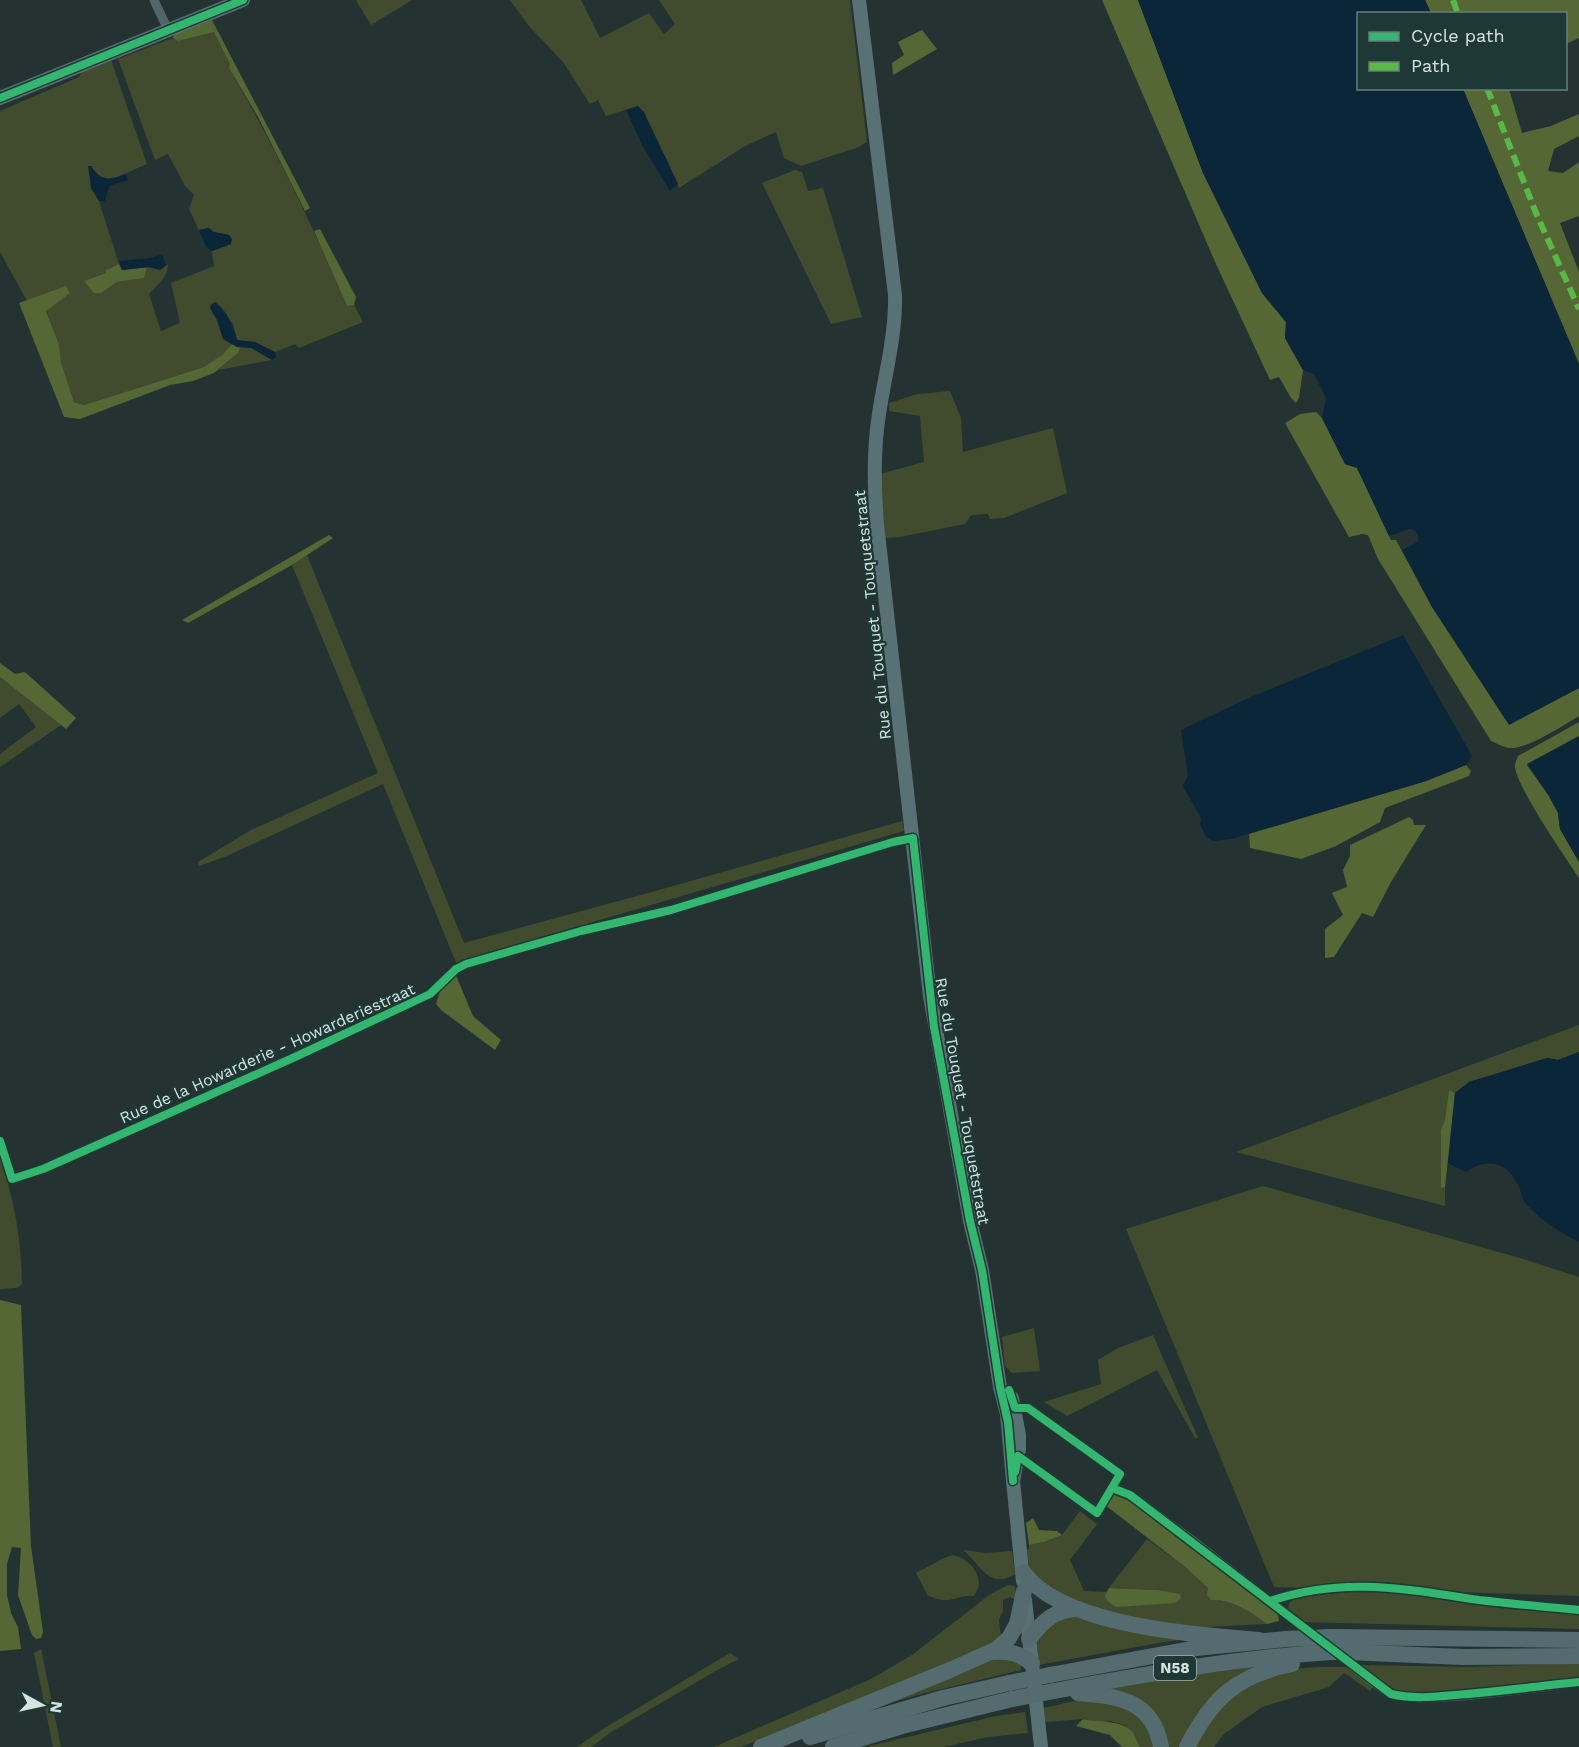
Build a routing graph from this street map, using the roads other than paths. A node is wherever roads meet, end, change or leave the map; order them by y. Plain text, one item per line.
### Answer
1 (154, 0) edge
2 (243, 0) edge
3 (859, 0) edge
4 (168, 30) junction
5 (0, 98) edge
6 (913, 838) junction
7 (0, 1141) edge
8 (1011, 1411) junction
9 (1018, 1456) junction
10 (1013, 1477) junction
11 (1112, 1488) junction
12 (1023, 1572) junction
13 (1024, 1591) junction
14 (1270, 1601) junction
15 (1079, 1609) junction
16 (1579, 1610) edge
17 (1029, 1639) junction
18 (1259, 1640) junction
19 (1579, 1640) edge
20 (1336, 1647) junction
21 (993, 1652) junction
22 (1579, 1656) edge
23 (1302, 1658) junction
24 (1032, 1664) junction
25 (1579, 1682) edge
26 (1052, 1683) junction
27 (1010, 1691) junction
28 (761, 1747) edge
29 (780, 1747) edge
30 (833, 1747) edge
31 (1041, 1747) edge
32 (1161, 1747) edge
33 (1187, 1747) edge

1 - 4 street
2 - 4 main road
3 - 6 main road, Rue du Touquet - Touquetstraat
4 - 5 main road
6 - 7 street, Rue de la Howarderie - Howarderiestraat
6 - 8 main road, Rue du Touquet - Touquetstraat
8 - 9 main road, Rue du Touquet - Touquetstraat
8 - 10 main road, Rue du Touquet - Touquetstraat
8 - 11 street
9 - 10 main road, Rue du Touquet - Touquetstraat
9 - 11 street
10 - 12 main road, Rue du Touquet - Touquetstraat
11 - 14 street
12 - 13 main road, Rue du Touquet - Touquetstraat
12 - 15 highway
13 - 17 main road, Rue du Touquet - Touquetstraat
13 - 21 highway
14 - 16 street
14 - 25 street
15 - 17 highway
15 - 18 highway
17 - 24 main road, Rue du Touquet - Touquetstraat
18 - 20 highway, N58, bridge
18 - 26 highway, N58
19 - 20 highway, N58
20 - 22 highway, N58
20 - 23 highway, N58
21 - 24 highway
21 - 28 highway
23 - 26 highway, N58
23 - 33 highway
24 - 31 main road, Rue du Touquet - Touquetstraat
26 - 27 highway, N58, bridge
26 - 32 highway
27 - 29 highway, N58
27 - 30 highway, N58

